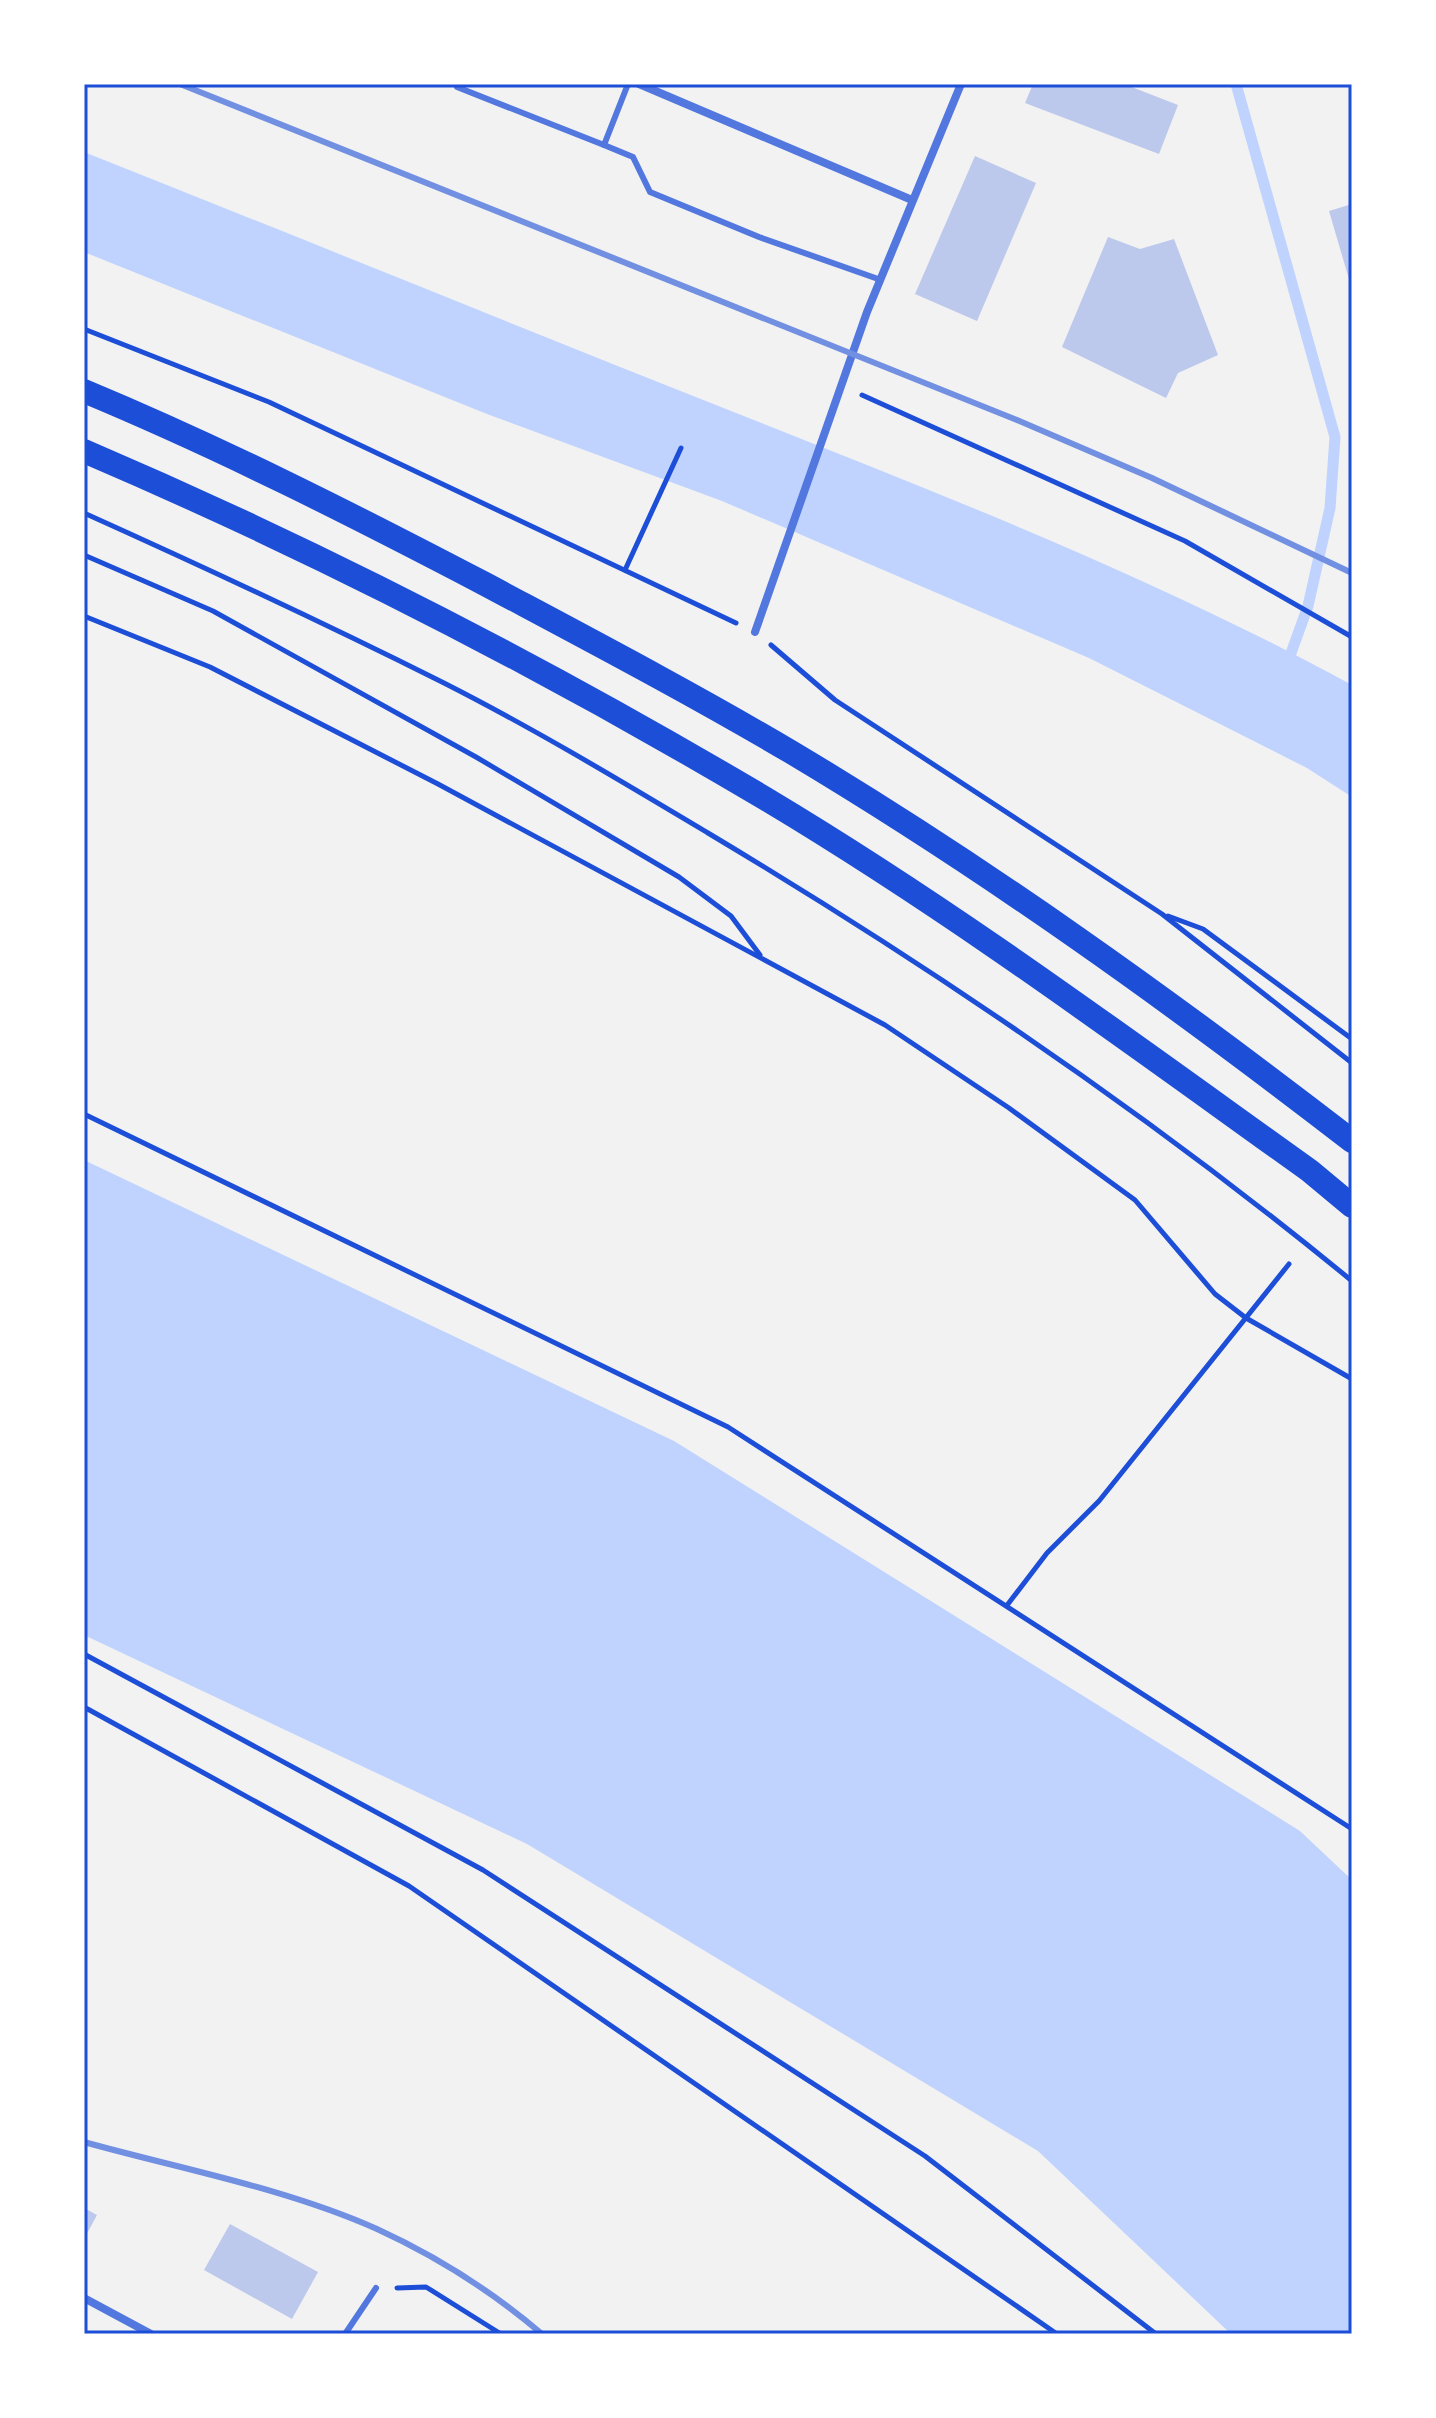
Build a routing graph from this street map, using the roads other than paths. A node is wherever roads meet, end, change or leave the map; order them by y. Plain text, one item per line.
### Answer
1 (458, 84) edge
2 (628, 84) edge
3 (639, 84) edge
4 (961, 84) edge
5 (604, 145) junction
6 (912, 200) junction
7 (881, 280) junction
8 (84, 391) edge
9 (84, 451) edge
10 (755, 632) road end
11 (1352, 1141) edge
12 (1352, 1206) edge
13 (376, 2288) road end
14 (84, 2298) edge
15 (151, 2334) edge
16 (345, 2334) edge

1 - 5 lane
2 - 5 lane
3 - 6 street
4 - 6 street
5 - 7 lane
6 - 7 street
7 - 10 street
8 - 11 highway
9 - 12 highway
13 - 16 lane
14 - 15 street

